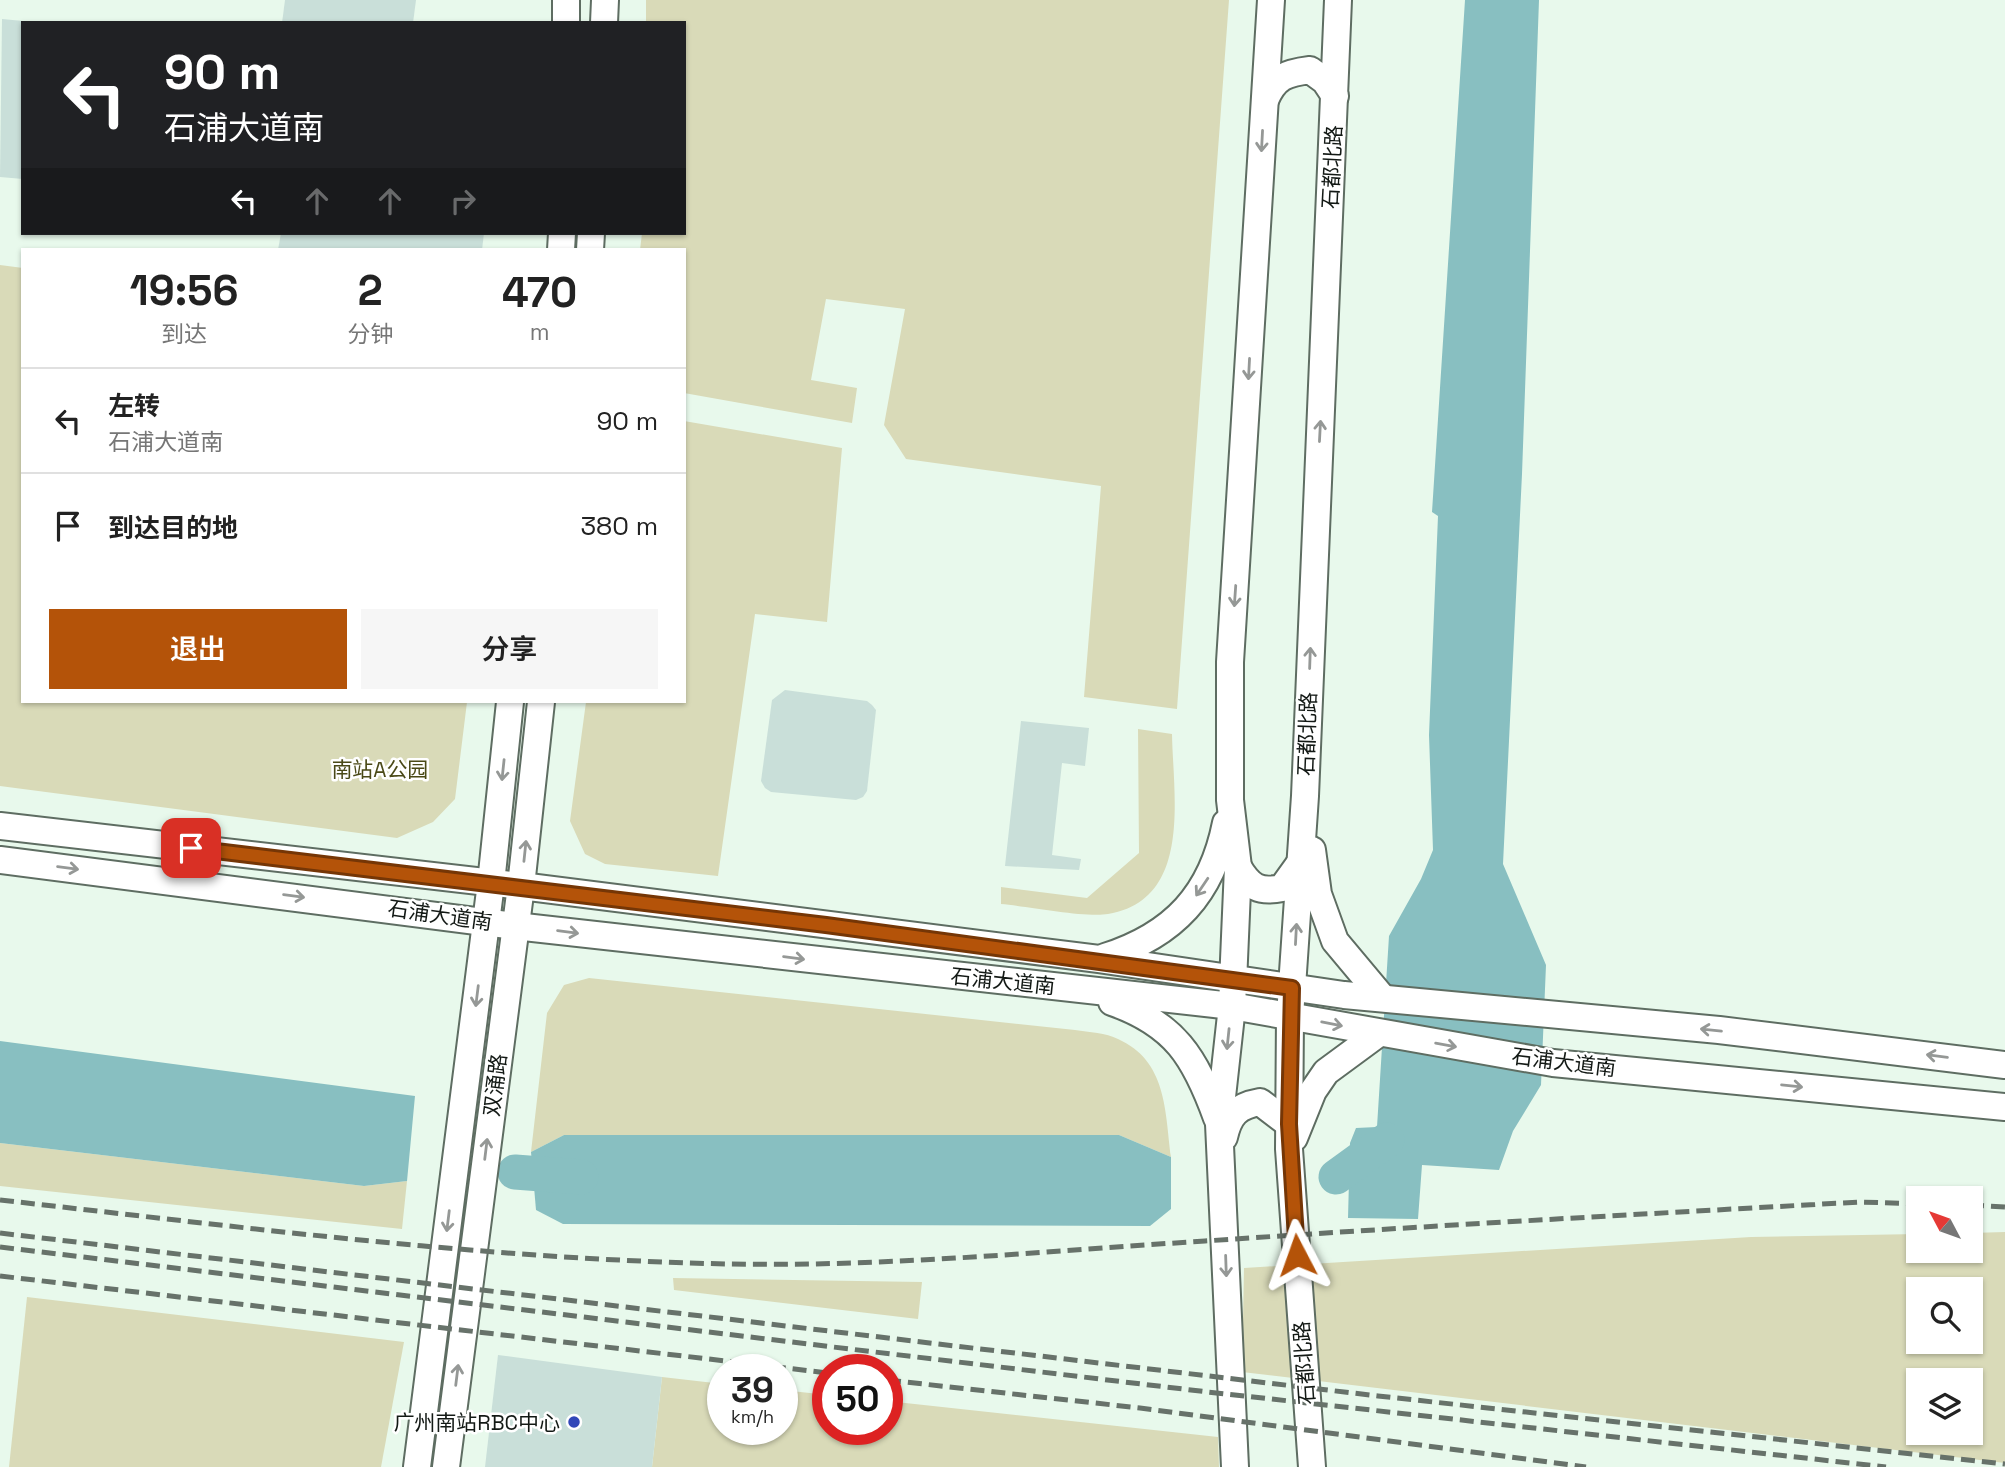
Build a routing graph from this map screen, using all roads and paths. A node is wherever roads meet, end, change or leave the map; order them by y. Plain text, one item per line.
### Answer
1 (566, 0) edge
2 (605, 0) edge
3 (1268, 5) edge
4 (1339, 5) edge
5 (566, 21) edge
6 (604, 21) edge
7 (1335, 96) junction
8 (1265, 101) junction
9 (510, 703) edge
10 (541, 703) edge
11 (1305, 796) junction
12 (1230, 800) junction
13 (0, 826) edge
14 (0, 860) edge
15 (1300, 863) junction
16 (1238, 867) junction
17 (491, 883) junction
18 (521, 886) junction
19 (486, 920) junction
20 (515, 926) junction
21 (1020, 949) junction
22 (1099, 959) junction
23 (1234, 977) junction
24 (1021, 984) junction
25 (1292, 988) junction
26 (1074, 989) junction
27 (1381, 996) junction
28 (1232, 1006) junction
29 (1290, 1016) junction
30 (1379, 1033) junction
31 (2005, 1065) edge
32 (2005, 1107) edge
33 (1289, 1136) junction
34 (1220, 1137) junction
35 (417, 1467) edge
36 (446, 1467) edge
37 (1235, 1467) edge
38 (1312, 1467) edge

1 - 5 main road
2 - 6 main road
3 - 8 main road
4 - 7 main road, 石都北路
7 - 8 main road
11 -> 7 main road, 石都北路
8 -> 12 main road
9 -> 17 main road, 双涌路
18 -> 10 main road, 双涌路
11 - 15 main road, 石都北路
11 - 27 main road
12 - 16 main road
12 -> 22 main road
13 - 17 main road, 石浦大道南
14 -> 19 main road, 石浦大道南
15 - 16 main road
25 -> 15 main road, 石都北路
16 - 23 main road
17 - 18 main road, 石浦大道南
17 - 19 main road, 双涌路
18 - 20 main road, 双涌路
18 - 21 main road, 石浦大道南
19 - 20 main road, 石浦大道南
19 -> 35 main road, 双涌路
20 -> 24 main road, 石浦大道南
36 -> 20 main road, 双涌路
21 - 22 main road, 石浦大道南
21 - 24 main road
22 - 23 main road, 石浦大道南
23 - 25 main road, 石浦大道南
23 - 28 main road
24 - 26 main road, 石浦大道南
25 - 27 main road, 石浦大道南
25 - 29 main road, 石都北路
26 - 28 main road, 石浦大道南
26 - 34 main road
27 - 30 main road
31 -> 27 main road, 石浦大道南
28 - 29 main road, 石浦大道南
28 -> 34 main road
29 -> 30 main road, 石浦大道南
29 - 33 main road, 石都北路
30 -> 32 main road, 石浦大道南
30 - 33 main road
33 - 34 main road
33 - 38 main road, 石都北路
34 -> 37 main road

